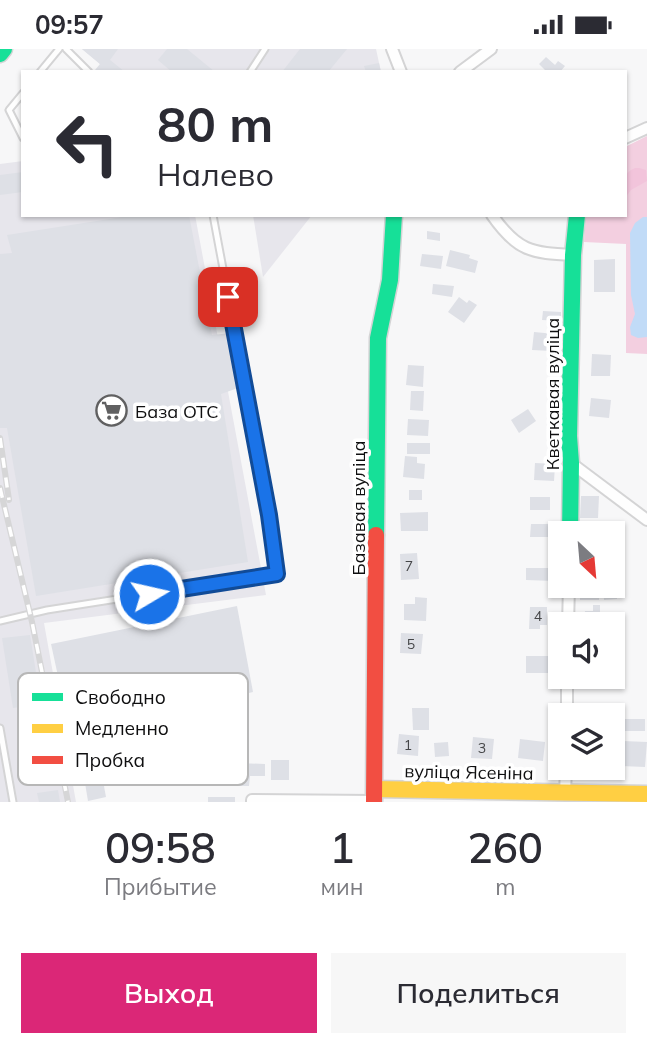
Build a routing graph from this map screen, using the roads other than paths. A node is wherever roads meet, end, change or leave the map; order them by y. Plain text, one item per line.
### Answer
1 (4, 49) edge
2 (58, 49) edge
3 (66, 49) edge
4 (265, 49) edge
5 (392, 49) edge
6 (491, 49) edge
7 (0, 54) edge
8 (42, 70) edge
9 (87, 70) edge
10 (251, 70) edge
11 (400, 70) edge
12 (463, 70) edge
13 (21, 95) edge
14 (647, 128) edge
15 (21, 134) edge
16 (627, 137) edge
17 (213, 217) edge
18 (394, 217) edge
19 (494, 217) edge
20 (578, 217) edge
21 (573, 255) junction
22 (571, 463) junction
23 (647, 520) edge
24 (570, 521) edge
25 (0, 621) edge
26 (0, 728) edge
27 (566, 780) edge
28 (565, 793) junction
29 (647, 794) edge
30 (374, 797) edge
31 (471, 797) edge
32 (13, 802) edge
33 (252, 802) edge

1 - 7 street
2 - 8 lane
3 - 9 lane
4 - 10 lane
5 - 11 street
6 - 12 street
13 - 15 lane
14 - 16 street
17 - 25 lane
18 - 30 street, Базавая вуліца
19 - 21 street
20 - 21 street, Кветкавая вуліца
21 - 22 street, Кветкавая вуліца
22 - 23 street
22 - 24 street, Кветкавая вуліца
26 - 32 lane
27 - 28 street
28 - 29 street, вуліца Ясеніна
28 - 31 street, вуліца Ясеніна
30 - 31 street, вуліца Ясеніна
30 - 33 street

